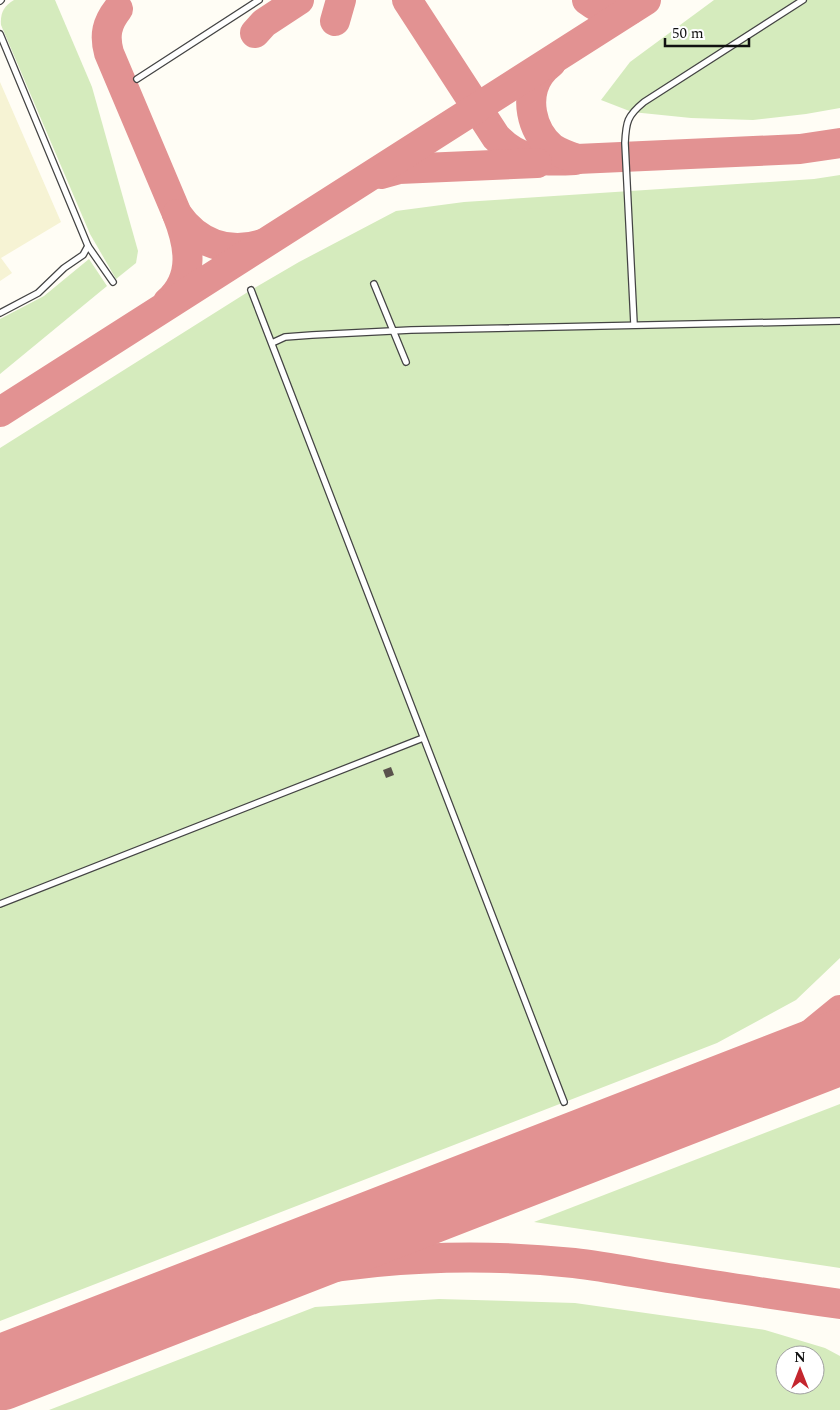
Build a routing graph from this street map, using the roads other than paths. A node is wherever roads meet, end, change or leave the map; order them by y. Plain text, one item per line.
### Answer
1 (259, 0) edge
2 (803, 0) edge
3 (0, 34) edge
4 (137, 79) dead end
5 (88, 246) junction
6 (113, 282) dead end
7 (374, 284) dead end
8 (251, 290) dead end
9 (0, 313) edge
10 (840, 321) edge
11 (634, 324) junction
12 (393, 331) junction
13 (272, 342) junction
14 (406, 362) dead end
15 (423, 738) junction
16 (0, 904) edge
17 (564, 1102) dead end

1 - 4 lane
2 - 11 lane
3 - 5 lane
5 - 6 lane
5 - 9 lane
7 - 12 lane
8 - 13 lane
10 - 11 lane
11 - 12 lane
12 - 13 lane
12 - 14 lane
13 - 15 lane
15 - 16 lane
15 - 17 lane

